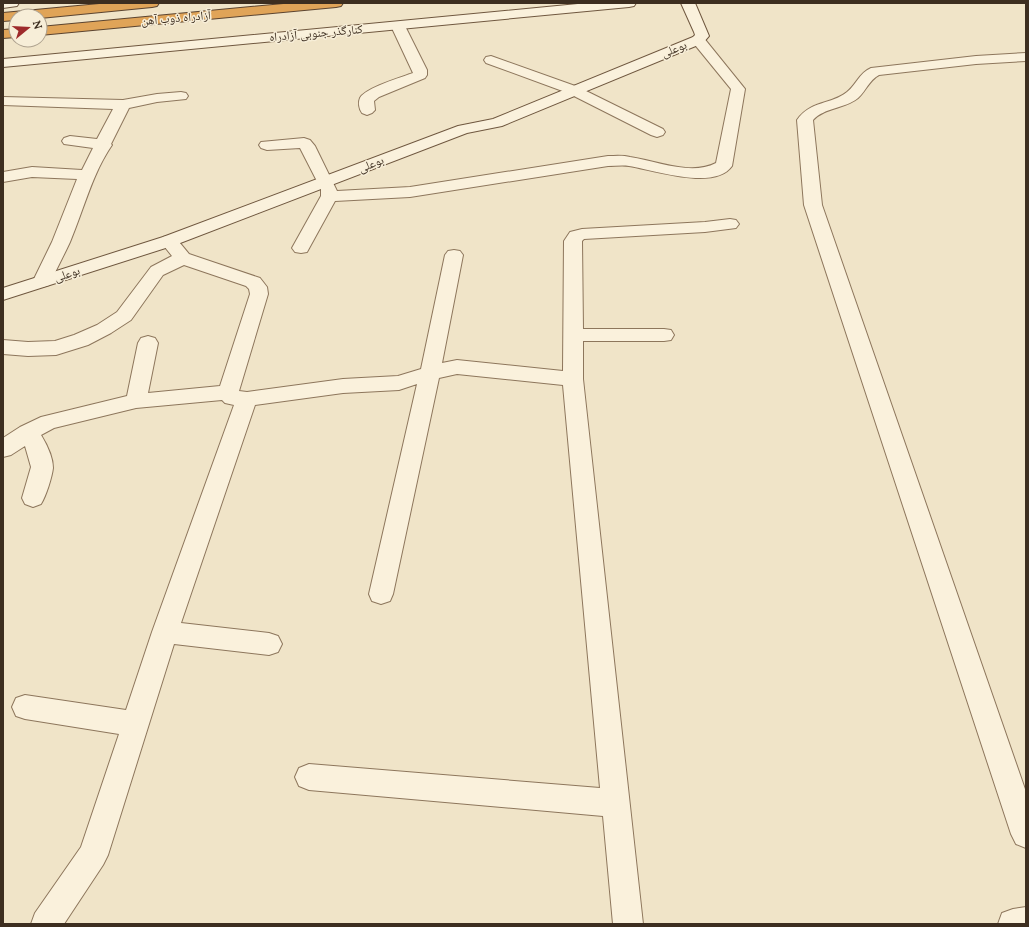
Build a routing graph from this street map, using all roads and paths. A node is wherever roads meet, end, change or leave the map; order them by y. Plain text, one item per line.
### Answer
1 (12, 3) edge
2 (152, 3) edge
3 (336, 3) edge
4 (629, 3) edge
5 (688, 3) edge
6 (3, 4) edge
7 (3, 17) edge
8 (398, 26) junction
9 (48, 30) edge
10 (698, 40) junction
11 (1026, 57) edge
12 (491, 60) dead end
13 (3, 63) edge
14 (574, 90) junction
15 (181, 96) dead end
16 (3, 101) edge
17 (123, 105) junction
18 (367, 110) dead end
19 (657, 132) dead end
20 (70, 141) dead end
21 (104, 145) junction
22 (267, 145) dead end
23 (87, 175) junction
24 (3, 177) edge
25 (327, 189) junction
26 (730, 224) dead end
27 (301, 248) dead end
28 (176, 250) junction
29 (454, 256) dead end
30 (42, 281) junction
31 (3, 294) edge
32 (573, 335) junction
33 (664, 335) dead end
34 (148, 343) dead end
35 (3, 347) edge
36 (430, 373) junction
37 (573, 379) junction
38 (238, 396) junction
39 (136, 401) junction
40 (28, 432) junction
41 (3, 449) edge
42 (33, 498) dead end
43 (381, 594) dead end
44 (165, 632) junction
45 (269, 644) dead end
46 (25, 707) dead end
47 (135, 724) junction
48 (308, 778) dead end
49 (614, 803) junction
50 (1026, 834) edge
51 (1026, 922) edge
52 (46, 924) edge
53 (628, 924) edge
54 (1013, 924) edge

1 - 6 street
2 - 7 highway, آزادراه ذوب آهن
3 - 9 highway, آزادراه ذوب آهن
4 - 8 street, کنارگذر جنوبی آزادراه
5 - 10 street, بوعلی
8 - 13 street, کنارگذر جنوبی آزادراه
8 - 18 street
10 - 14 street, بوعلی
10 - 25 street
11 - 50 street
12 - 14 street
14 - 19 street
14 - 25 street, بوعلی
15 - 17 street
16 - 17 street
17 - 21 street
20 - 21 street
21 - 23 street
22 - 25 street
23 - 24 street
23 - 30 street
25 - 27 street
25 - 28 street, بوعلی
26 - 32 street
28 - 30 street, بوعلی
28 - 35 street
28 - 38 street
29 - 36 street
30 - 31 street, بوعلی
32 - 33 street
32 - 37 street
34 - 39 street
36 - 37 street
36 - 38 street
36 - 43 street
37 - 49 street
38 - 39 street
38 - 44 street
39 - 40 street
40 - 41 street
40 - 42 street
44 - 45 street
44 - 47 street
46 - 47 street
47 - 52 street
48 - 49 street
49 - 53 street
51 - 54 street

